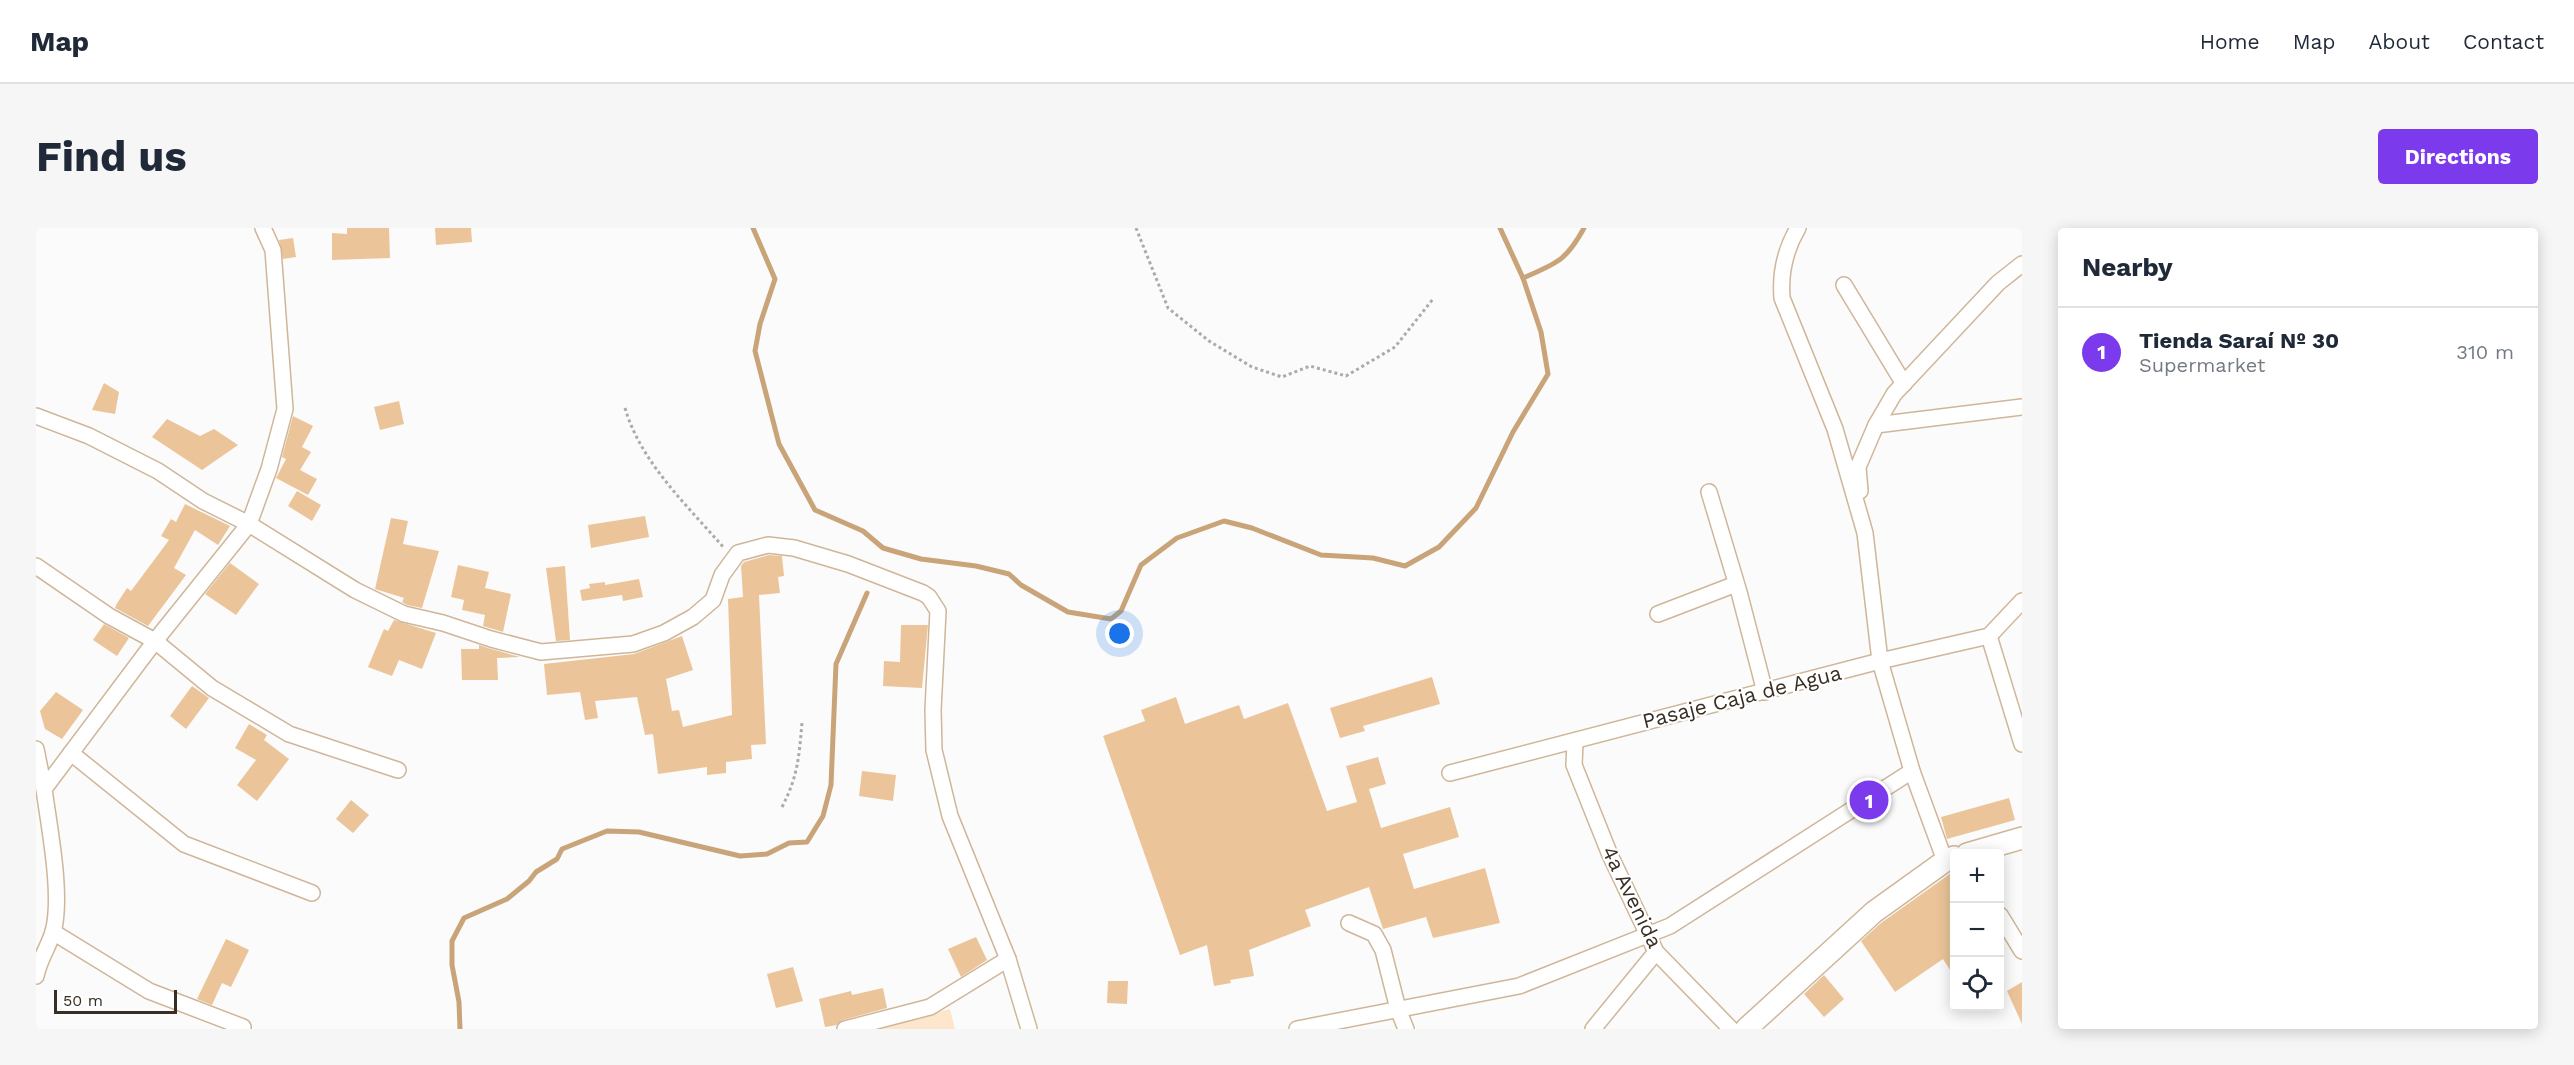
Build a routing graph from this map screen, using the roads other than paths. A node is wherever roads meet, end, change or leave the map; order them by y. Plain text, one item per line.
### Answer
1 (263, 228) edge
2 (1798, 228) edge
3 (2022, 264) edge
4 (1844, 285) dead end
5 (1904, 384) junction
6 (2022, 407) edge
7 (36, 416) edge
8 (1876, 425) junction
9 (1708, 492) dead end
10 (249, 524) junction
11 (1865, 533) junction
12 (36, 566) edge
13 (1736, 584) junction
14 (2022, 601) edge
15 (1658, 614) dead end
16 (1989, 636) junction
17 (155, 641) junction
18 (1880, 661) junction
19 (1765, 692) junction
20 (1575, 742) junction
21 (2022, 744) edge
22 (36, 749) edge
23 (71, 753) junction
24 (398, 770) dead end
25 (1912, 771) junction
26 (1450, 773) dead end
27 (44, 789) junction
28 (43, 834) edge
29 (2022, 838) edge
30 (1984, 849) edge
31 (1950, 859) edge
32 (312, 893) dead end
33 (2004, 922) edge
34 (1349, 923) dead end
35 (53, 932) junction
36 (1647, 936) junction
37 (2022, 951) edge
38 (1656, 952) junction
39 (1008, 959) junction
40 (36, 976) edge
41 (1398, 1009) junction
42 (243, 1027) dead end
43 (851, 1029) edge
44 (1029, 1029) edge
45 (1297, 1029) edge
46 (1406, 1029) edge
47 (1593, 1029) edge
48 (1731, 1029) edge
49 (1746, 1029) edge

1 - 10 street
2 - 11 street
3 - 5 street
4 - 5 street
5 - 8 street
6 - 8 street
7 - 10 street
8 - 11 street
9 - 13 street
10 - 17 street
10 - 39 street
11 - 18 street
12 - 17 street
13 - 15 street
13 - 19 street
14 - 16 street
16 - 18 street, Pasaje Caja de Agua
16 - 21 street
17 - 23 street
17 - 24 street
18 - 19 street, Pasaje Caja de Agua
18 - 25 street
19 - 20 street, Pasaje Caja de Agua
20 - 26 street, Pasaje Caja de Agua
20 - 36 street, 4a Avenida
22 - 27 street
23 - 27 street
23 - 32 street
25 - 31 street
25 - 36 street
27 - 28 street
28 - 35 street
29 - 30 main road
31 - 49 main road
33 - 37 street
34 - 41 street
35 - 40 street
35 - 42 street
36 - 38 street, 4a Avenida
36 - 41 street
38 - 47 street
38 - 48 street, 4a Avenida
39 - 43 street
39 - 44 street
41 - 45 street
41 - 46 street

